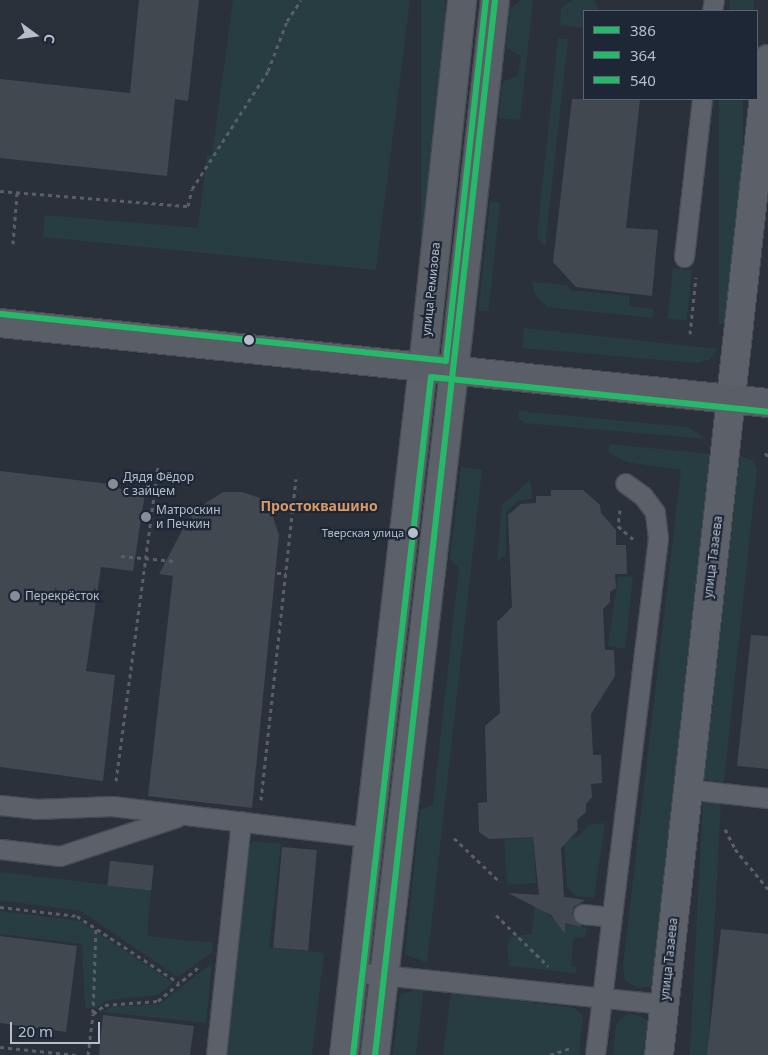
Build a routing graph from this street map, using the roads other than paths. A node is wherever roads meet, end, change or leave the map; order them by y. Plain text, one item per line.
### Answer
1 (462, 0) edge
2 (495, 0) edge
3 (768, 59) edge
4 (702, 100) edge
5 (684, 257) dead end
6 (0, 323) edge
7 (423, 367) junction
8 (454, 371) junction
9 (731, 399) junction
10 (768, 403) edge
11 (625, 483) dead end
12 (686, 789) junction
13 (768, 798) edge
14 (0, 805) edge
15 (184, 815) junction
16 (250, 822) junction
17 (368, 837) junction
18 (0, 849) edge
19 (583, 914) dead end
20 (612, 917) junction
21 (353, 972) junction
22 (384, 974) junction
23 (602, 997) junction
24 (664, 1004) junction
25 (216, 1055) edge
26 (344, 1055) edge
27 (375, 1055) edge
28 (595, 1055) edge
29 (658, 1055) edge

1 - 7 main road, улица Ремизова
2 - 8 main road
3 - 9 street, улица Тазаева
4 - 5 lane
6 - 7 main road
7 - 8 main road
7 - 17 street, улица Ремизова
8 - 9 main road
8 - 22 street
9 - 10 main road
9 - 12 street, улица Тазаева
11 - 20 lane
12 - 13 lane
12 - 24 street, улица Тазаева
14 - 15 lane
15 - 16 lane
15 - 18 lane
16 - 17 lane
16 - 25 lane
17 - 21 street, улица Ремизова
19 - 20 lane
20 - 23 lane
21 - 22 lane
21 - 26 street, улица Ремизова
22 - 23 lane
22 - 27 street
23 - 24 lane
23 - 28 lane
24 - 29 street, улица Тазаева

